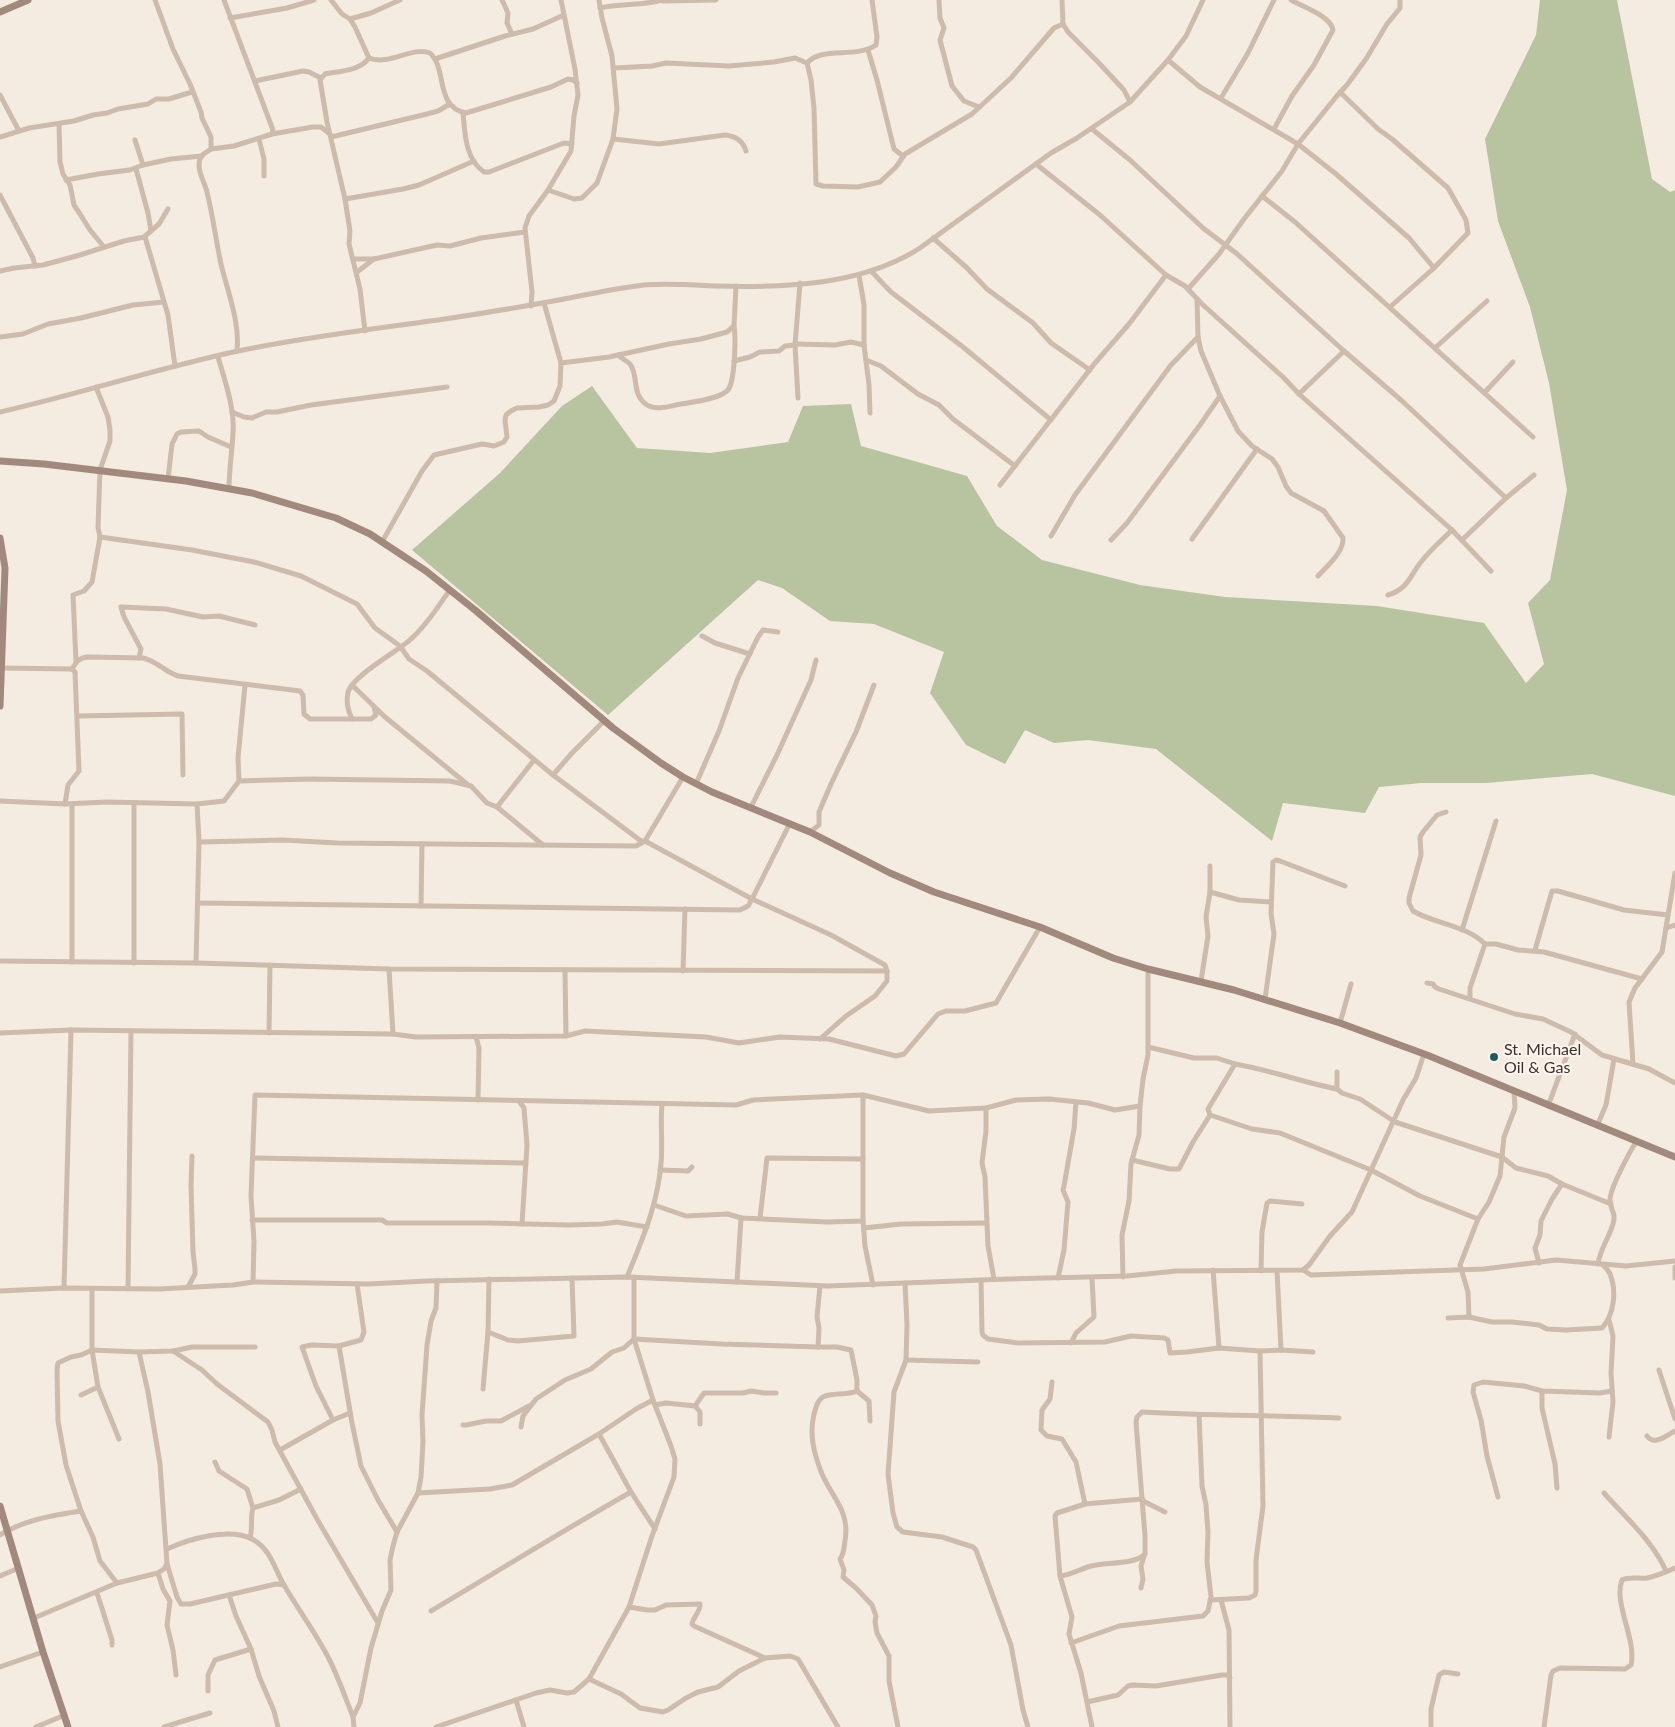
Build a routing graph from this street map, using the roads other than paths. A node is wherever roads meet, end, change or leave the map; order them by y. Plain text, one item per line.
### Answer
1 (28, 0) edge
2 (155, 0) edge
3 (224, 0) edge
4 (314, 0) edge
5 (331, 0) edge
6 (400, 0) edge
7 (502, 0) edge
8 (561, 0) edge
9 (599, 0) edge
10 (662, 0) edge
11 (716, 0) edge
12 (872, 0) edge
13 (939, 0) edge
14 (1062, 0) edge
15 (1203, 0) edge
16 (1274, 0) edge
17 (1291, 0) edge
18 (1400, 0) edge
19 (600, 8) junction
20 (0, 11) edge
21 (564, 15) junction
22 (230, 18) junction
23 (350, 19) junction
24 (1063, 24) junction
25 (512, 34) junction
26 (868, 50) junction
27 (369, 58) junction
28 (435, 59) junction
29 (1168, 60) junction
30 (807, 63) junction
31 (614, 68) junction
32 (321, 78) junction
33 (255, 81) junction
34 (577, 83) junction
35 (192, 92) junction
36 (1340, 92) junction
37 (0, 95) edge
38 (1221, 98) junction
39 (1130, 102) junction
40 (450, 104) junction
41 (979, 107) junction
42 (463, 113) junction
43 (327, 122) junction
44 (58, 124) junction
45 (323, 128) junction
46 (1092, 129) junction
47 (1274, 129) junction
48 (19, 131) junction
49 (272, 134) junction
50 (331, 135) junction
51 (0, 137) edge
52 (259, 139) junction
53 (613, 139) junction
54 (135, 140) dead end
55 (572, 144) junction
56 (1298, 144) junction
57 (211, 149) junction
58 (746, 150) dead end
59 (202, 156) junction
60 (903, 156) junction
61 (474, 161) junction
62 (1036, 164) junction
63 (143, 165) junction
64 (136, 169) junction
65 (264, 176) dead end
66 (66, 180) junction
67 (548, 190) junction
68 (1262, 196) junction
69 (1, 199) edge
70 (345, 199) junction
71 (168, 209) dead end
72 (151, 231) junction
73 (525, 232) junction
74 (145, 237) junction
75 (933, 238) junction
76 (1225, 246) junction
77 (104, 247) junction
78 (354, 259) junction
79 (374, 259) junction
80 (35, 266) junction
81 (1434, 268) junction
82 (0, 271) edge
83 (871, 271) junction
84 (357, 272) junction
85 (1166, 274) junction
86 (860, 275) junction
87 (800, 283) junction
88 (736, 286) junction
89 (1188, 289) junction
90 (1197, 299) junction
91 (1487, 301) dead end
92 (164, 302) junction
93 (544, 303) junction
94 (531, 306) junction
95 (1390, 307) junction
96 (734, 326) junction
97 (365, 331) junction
98 (0, 337) edge
99 (1198, 337) junction
100 (796, 344) junction
101 (864, 345) junction
102 (1435, 348) junction
103 (237, 351) junction
104 (1344, 351) junction
105 (618, 355) junction
106 (218, 356) junction
107 (866, 360) junction
108 (734, 361) junction
109 (1513, 362) dead end
110 (561, 363) junction
111 (175, 366) junction
112 (1090, 370) junction
113 (96, 387) junction
114 (447, 387) dead end
115 (1485, 392) junction
116 (1299, 394) junction
117 (1220, 396) junction
118 (798, 398) dead end
119 (0, 412) edge
120 (232, 412) junction
121 (870, 413) dead end
122 (1051, 420) junction
123 (1533, 437) dead end
124 (231, 446) junction
125 (1257, 449) junction
126 (0, 462) edge
127 (1015, 466) junction
128 (100, 470) junction
129 (1534, 475) dead end
130 (168, 479) junction
131 (1000, 485) dead end
132 (229, 489) junction
133 (1506, 498) junction
134 (1452, 530) junction
135 (1051, 536) dead end
136 (100, 537) junction
137 (0, 538) edge
138 (1192, 538) dead end
139 (1111, 540) dead end
140 (1462, 540) junction
141 (382, 542) junction
142 (1491, 571) dead end
143 (1318, 576) dead end
144 (450, 590) junction
145 (1388, 595) dead end
146 (2, 608) edge
147 (255, 625) dead end
148 (778, 632) dead end
149 (702, 636) dead end
150 (400, 646) junction
151 (750, 654) junction
152 (139, 658) junction
153 (816, 660) dead end
154 (76, 662) junction
155 (2, 668) junction
156 (72, 669) junction
157 (245, 685) junction
158 (874, 685) dead end
159 (352, 686) junction
160 (0, 706) edge
161 (374, 707) junction
162 (78, 716) junction
163 (352, 719) junction
164 (604, 721) junction
165 (534, 760) junction
166 (454, 774) junction
167 (182, 775) dead end
168 (553, 776) junction
169 (683, 777) junction
170 (450, 781) junction
171 (239, 782) junction
172 (696, 784) junction
173 (469, 785) junction
174 (0, 801) edge
175 (134, 803) junction
176 (65, 804) junction
177 (72, 804) junction
178 (197, 804) junction
179 (497, 807) junction
180 (751, 807) junction
181 (1446, 812) dead end
182 (1496, 821) dead end
183 (790, 823) junction
184 (810, 832) junction
185 (645, 841) junction
186 (199, 842) junction
187 (422, 844) junction
188 (543, 845) junction
189 (1210, 866) dead end
190 (1675, 872) edge
191 (1345, 886) dead end
192 (1210, 892) junction
193 (752, 899) junction
194 (1271, 902) junction
195 (198, 903) junction
196 (421, 906) junction
197 (685, 909) junction
198 (1668, 915) junction
199 (1675, 926) edge
200 (1040, 927) junction
201 (1666, 928) junction
202 (1462, 930) junction
203 (1485, 944) junction
204 (1534, 950) junction
205 (0, 961) edge
206 (72, 962) junction
207 (134, 963) junction
208 (196, 963) junction
209 (270, 966) junction
210 (389, 969) junction
211 (1148, 969) junction
212 (565, 971) junction
213 (684, 971) junction
214 (887, 971) junction
215 (1642, 979) junction
216 (1200, 981) junction
217 (1351, 984) dead end
218 (1427, 984) dead end
219 (1470, 998) junction
220 (1265, 1000) junction
221 (1340, 1023) junction
222 (71, 1030) junction
223 (131, 1031) junction
224 (0, 1033) edge
225 (269, 1033) junction
226 (393, 1034) junction
227 (1575, 1034) junction
228 (566, 1036) junction
229 (476, 1037) junction
230 (820, 1039) junction
231 (1148, 1047) junction
232 (1424, 1054) junction
233 (1614, 1059) junction
234 (1235, 1064) junction
235 (1633, 1064) junction
236 (1337, 1072) dead end
237 (1675, 1083) edge
238 (1337, 1089) junction
239 (1514, 1092) junction
240 (863, 1095) junction
241 (478, 1100) junction
242 (519, 1101) junction
243 (1076, 1102) junction
244 (662, 1105) junction
245 (1140, 1106) junction
246 (1548, 1106) junction
247 (986, 1108) junction
248 (1210, 1115) junction
249 (1395, 1122) junction
250 (1597, 1126) junction
251 (1636, 1142) junction
252 (192, 1156) dead end
253 (1675, 1157) edge
254 (253, 1158) junction
255 (1502, 1158) junction
256 (863, 1159) junction
257 (1132, 1160) junction
258 (526, 1163) junction
259 (692, 1167) dead end
260 (660, 1170) junction
261 (1371, 1170) junction
262 (1562, 1184) junction
263 (1302, 1204) dead end
264 (1610, 1204) junction
265 (654, 1205) junction
266 (741, 1218) junction
267 (760, 1218) junction
268 (1478, 1219) junction
269 (252, 1220) junction
270 (863, 1221) junction
271 (986, 1222) junction
272 (522, 1224) junction
273 (647, 1227) junction
274 (864, 1228) junction
275 (1672, 1261) edge
276 (1539, 1263) junction
277 (1601, 1264) junction
278 (1309, 1265) junction
279 (1616, 1266) junction
280 (1675, 1267) edge
281 (1213, 1270) junction
282 (1303, 1270) junction
283 (1460, 1270) junction
284 (1261, 1271) junction
285 (1277, 1271) junction
286 (1610, 1274) junction
287 (1122, 1276) junction
288 (1311, 1276) junction
289 (627, 1277) junction
290 (634, 1277) junction
291 (572, 1278) junction
292 (1058, 1278) junction
293 (1092, 1278) junction
294 (1675, 1278) edge
295 (489, 1279) junction
296 (994, 1279) junction
297 (438, 1280) junction
298 (981, 1280) junction
299 (253, 1282) junction
300 (737, 1282) junction
301 (357, 1284) junction
302 (905, 1284) junction
303 (873, 1285) junction
304 (820, 1286) junction
305 (188, 1287) junction
306 (64, 1288) junction
307 (128, 1289) junction
308 (92, 1290) junction
309 (0, 1291) edge
310 (1469, 1317) junction
311 (1448, 1318) dead end
312 (1609, 1320) junction
313 (1602, 1328) junction
314 (1611, 1329) junction
315 (488, 1332) junction
316 (634, 1339) junction
317 (1071, 1342) junction
318 (339, 1346) junction
319 (255, 1347) dead end
320 (818, 1347) junction
321 (1219, 1348) junction
322 (92, 1350) junction
323 (1281, 1350) junction
324 (173, 1351) junction
325 (1260, 1351) junction
326 (139, 1352) junction
327 (1313, 1352) dead end
328 (906, 1360) junction
329 (978, 1362) dead end
330 (1659, 1370) dead end
331 (1052, 1382) dead end
332 (98, 1387) junction
333 (483, 1389) dead end
334 (856, 1391) junction
335 (1542, 1391) junction
336 (1612, 1391) junction
337 (776, 1393) dead end
338 (81, 1395) dead end
339 (654, 1403) junction
340 (531, 1404) junction
341 (695, 1406) junction
342 (350, 1413) junction
343 (1200, 1415) junction
344 (1262, 1415) junction
345 (1339, 1418) dead end
346 (1675, 1419) edge
347 (333, 1420) junction
348 (870, 1421) dead end
349 (700, 1424) dead end
350 (463, 1425) dead end
351 (521, 1427) dead end
352 (1675, 1431) edge
353 (599, 1434) junction
354 (1647, 1436) dead end
355 (1609, 1437) dead end
356 (119, 1439) dead end
357 (280, 1450) junction
358 (215, 1462) dead end
359 (1557, 1488) dead end
360 (301, 1489) junction
361 (631, 1492) junction
362 (418, 1493) junction
363 (1604, 1493) dead end
364 (1498, 1497) dead end
365 (1142, 1499) junction
366 (1085, 1504) junction
367 (0, 1506) edge
368 (253, 1508) junction
369 (81, 1510) junction
370 (1165, 1512) dead end
371 (655, 1529) junction
372 (8, 1530) junction
373 (397, 1532) junction
374 (0, 1535) edge
375 (250, 1538) junction
376 (167, 1549) junction
377 (1145, 1553) junction
378 (167, 1564) junction
379 (19, 1568) junction
380 (1675, 1568) edge
381 (1666, 1571) junction
382 (158, 1573) junction
383 (0, 1576) edge
384 (1060, 1576) junction
385 (117, 1583) junction
386 (284, 1585) junction
387 (1141, 1588) dead end
388 (97, 1593) junction
389 (229, 1595) junction
390 (1210, 1600) junction
391 (1221, 1600) junction
392 (629, 1607) junction
393 (431, 1611) dead end
394 (34, 1618) junction
395 (378, 1623) junction
396 (1071, 1643) junction
397 (112, 1645) dead end
398 (251, 1649) junction
399 (43, 1652) junction
400 (765, 1658) junction
401 (0, 1667) edge
402 (1458, 1674) dead end
403 (176, 1675) dead end
404 (1230, 1678) junction
405 (589, 1679) junction
406 (208, 1691) dead end
407 (516, 1700) junction
408 (1087, 1702) junction
409 (210, 1713) dead end
410 (64, 1716) junction
411 (353, 1717) junction
412 (36, 1727) edge
413 (68, 1727) edge
414 (164, 1727) edge
415 (278, 1727) edge
416 (354, 1727) edge
417 (436, 1727) edge
418 (524, 1727) edge
419 (838, 1727) edge
420 (898, 1727) edge
421 (1028, 1727) edge
422 (1092, 1727) edge
423 (1230, 1727) edge
424 (1431, 1727) edge
425 (1544, 1727) edge

1 - 20 street
2 - 35 street
3 - 22 street
4 - 22 street
5 - 23 street
6 - 23 street
7 - 25 street
8 - 21 street
9 - 19 street
10 - 11 street
10 - 19 street
12 - 26 street
13 - 41 street
14 - 24 street
15 - 29 street
16 - 38 street
17 - 47 street
18 - 36 street
19 - 31 street
21 - 25 street
21 - 34 street
22 - 33 street
23 - 27 street
24 - 39 street
24 - 41 street
25 - 28 street
26 - 30 street
26 - 60 street
27 - 28 street
27 - 32 street
28 - 40 street
29 - 38 street
29 - 39 street
30 - 31 street
30 - 60 street
31 - 53 street
32 - 33 street
32 - 43 street
33 - 49 street
34 - 42 street
34 - 55 street
35 - 44 street
35 - 57 street
36 - 56 street
36 - 81 street
37 - 48 street
38 - 47 street
39 - 46 street
40 - 42 street
40 - 50 street
41 - 60 street
42 - 61 street
43 - 45 street
43 - 50 street
44 - 48 street
44 - 66 street
45 - 49 street
45 - 50 street
46 - 62 street
46 - 76 street
47 - 56 street
48 - 51 street
49 - 52 street
50 - 70 street
52 - 57 street
52 - 65 street
53 - 58 street
53 - 67 street
54 - 63 street
55 - 61 street
55 - 67 street
56 - 68 street
56 - 81 street
57 - 59 street
59 - 63 street
59 - 103 street
61 - 70 street
62 - 75 street
62 - 85 street
63 - 64 street
64 - 66 street
64 - 72 street
66 - 77 street
67 - 73 street
68 - 76 street
68 - 95 street
69 - 80 street
70 - 78 street
71 - 72 street
72 - 74 street
73 - 79 street
73 - 94 street
74 - 77 street
74 - 92 street
75 - 83 street
75 - 112 street
76 - 89 street
76 - 104 street
77 - 80 street
78 - 79 street
78 - 84 street
79 - 84 street
80 - 82 street
81 - 95 street
83 - 86 street
83 - 122 street
84 - 97 street
85 - 89 street
85 - 112 street
86 - 87 street
86 - 101 street
87 - 88 street
87 - 100 street
88 - 93 street
88 - 96 street
89 - 90 street
90 - 99 street
90 - 116 street
91 - 102 street
92 - 98 street
92 - 111 street
93 - 94 street
93 - 110 street
94 - 97 street
95 - 102 street
96 - 105 street
96 - 108 street
97 - 103 street
99 - 117 street
99 - 135 street
100 - 101 street
100 - 108 street
100 - 118 street
101 - 107 street
102 - 115 street
103 - 106 street
104 - 116 street
104 - 133 street
105 - 108 street
105 - 110 street
106 - 111 street
106 - 120 street
107 - 121 street
107 - 127 street
109 - 115 street
110 - 141 street
111 - 113 street
112 - 122 street
113 - 119 street
113 - 128 street
114 - 120 street
115 - 123 street
116 - 134 street
117 - 125 street
117 - 139 street
120 - 124 street
122 - 127 street
124 - 130 street
124 - 132 street
125 - 138 street
125 - 143 street
126 - 128 street
127 - 131 street
128 - 130 street
128 - 136 street
129 - 133 street
130 - 132 street
132 - 141 street
133 - 140 street
134 - 140 street
134 - 145 street
136 - 150 street
136 - 154 street
137 - 146 street
140 - 142 street
141 - 144 street
144 - 150 street
144 - 164 street
146 - 155 street
147 - 152 street
148 - 151 street
149 - 151 street
150 - 159 street
150 - 165 street
151 - 172 street
152 - 154 street
152 - 157 street
153 - 180 street
154 - 156 street
155 - 156 street
155 - 160 street
156 - 162 street
157 - 163 street
157 - 171 street
158 - 184 street
159 - 161 street
159 - 163 street
161 - 163 street
161 - 166 street
162 - 167 street
162 - 176 street
164 - 168 street
164 - 169 street
165 - 168 street
165 - 179 street
166 - 170 street
166 - 173 street
168 - 185 street
169 - 172 street
169 - 185 street
170 - 171 street
170 - 173 street
171 - 178 street
172 - 180 street
173 - 179 street
174 - 176 street
175 - 177 street
175 - 178 street
175 - 207 street
176 - 177 street
177 - 206 street
178 - 186 street
179 - 188 street
180 - 183 street
181 - 202 street
182 - 202 street
183 - 184 street
183 - 193 street
184 - 200 street
185 - 188 street
185 - 193 street
186 - 187 street
186 - 195 street
187 - 188 street
187 - 196 street
189 - 192 street
190 - 198 street
191 - 194 street
192 - 194 street
192 - 216 street
193 - 197 street
193 - 214 street
194 - 220 street
195 - 196 street
195 - 208 street
196 - 197 street
197 - 213 street
198 - 201 street
198 - 204 street
199 - 201 street
200 - 211 street
200 - 230 street
201 - 215 street
202 - 203 street
203 - 204 street
203 - 219 street
204 - 215 street
205 - 206 street
206 - 207 street
207 - 208 street
208 - 209 street
209 - 210 street
209 - 225 street
210 - 212 street
210 - 226 street
211 - 216 street
211 - 231 street
212 - 213 street
212 - 228 street
213 - 214 street
214 - 230 street
215 - 235 street
216 - 220 street
217 - 221 street
218 - 219 street
219 - 227 street
220 - 221 street
221 - 232 street
222 - 223 street
222 - 224 street
222 - 306 street
223 - 225 street
223 - 307 street
225 - 226 street
226 - 229 street
227 - 233 street
227 - 246 street
228 - 229 street
228 - 230 street
229 - 241 street
231 - 234 street
231 - 245 street
232 - 239 street
232 - 249 street
233 - 235 street
233 - 250 street
234 - 238 street
234 - 248 street
235 - 237 street
236 - 238 street
238 - 249 street
239 - 246 street
239 - 255 street
240 - 244 street
240 - 247 street
240 - 256 street
241 - 242 street
241 - 254 street
242 - 244 street
242 - 258 street
243 - 245 street
243 - 247 street
243 - 292 street
244 - 260 street
245 - 257 street
246 - 250 street
247 - 271 street
248 - 257 street
248 - 261 street
249 - 255 street
249 - 261 street
250 - 251 street
251 - 253 street
251 - 264 street
252 - 305 street
254 - 258 street
254 - 269 street
255 - 262 street
255 - 268 street
256 - 267 street
256 - 270 street
257 - 287 street
258 - 272 street
259 - 260 street
260 - 265 street
261 - 268 street
261 - 278 street
262 - 264 street
262 - 276 street
263 - 284 street
264 - 277 street
265 - 266 street
265 - 273 street
266 - 267 street
266 - 300 street
267 - 270 street
268 - 283 street
269 - 272 street
269 - 299 street
270 - 274 street
271 - 274 street
271 - 296 street
272 - 273 street
273 - 289 street
274 - 303 street
275 - 279 street
275 - 280 street
276 - 277 street
276 - 283 street
277 - 279 street
277 - 286 street
278 - 282 street
278 - 288 street
279 - 286 street
280 - 294 street
281 - 284 street
281 - 287 street
281 - 321 street
282 - 285 street
282 - 288 street
283 - 288 street
283 - 310 street
284 - 285 street
285 - 323 street
286 - 312 street
287 - 293 street
289 - 290 street
289 - 291 street
290 - 300 street
290 - 316 street
291 - 295 street
291 - 315 street
292 - 293 street
292 - 296 street
293 - 317 street
295 - 297 street
295 - 315 street
296 - 298 street
297 - 301 street
297 - 362 street
298 - 302 street
298 - 317 street
299 - 301 street
299 - 305 street
300 - 304 street
301 - 318 street
302 - 303 street
302 - 328 street
303 - 304 street
304 - 320 street
305 - 307 street
306 - 308 street
306 - 309 street
307 - 308 street
308 - 322 street
310 - 311 street
310 - 313 street
312 - 313 street
312 - 314 street
313 - 314 street
314 - 336 street
315 - 333 street
316 - 320 street
316 - 339 street
316 - 340 street
317 - 321 street
318 - 342 street
318 - 347 street
319 - 324 street
320 - 334 street
321 - 325 street
322 - 326 street
322 - 332 street
322 - 369 street
323 - 325 street
323 - 327 street
324 - 326 street
324 - 357 street
325 - 344 street
326 - 376 street
328 - 329 street
328 - 421 street
330 - 346 street
331 - 366 street
332 - 338 street
332 - 356 street
334 - 348 street
334 - 420 street
335 - 336 street
335 - 359 street
335 - 364 street
336 - 355 street
337 - 341 street
339 - 341 street
339 - 353 street
339 - 371 street
340 - 350 street
340 - 351 street
341 - 349 street
342 - 347 street
342 - 373 street
343 - 344 street
343 - 365 street
343 - 390 street
344 - 345 street
344 - 391 street
347 - 357 street
352 - 354 street
353 - 361 street
353 - 362 street
357 - 360 street
358 - 368 street
360 - 368 street
360 - 395 street
361 - 371 street
361 - 393 street
362 - 373 street
363 - 381 street
365 - 366 street
365 - 370 street
365 - 377 street
366 - 384 street
367 - 372 street
368 - 375 street
369 - 372 street
369 - 385 street
371 - 392 street
372 - 374 street
372 - 379 street
373 - 395 street
375 - 376 street
375 - 386 street
376 - 378 street
377 - 384 street
377 - 387 street
378 - 382 street
378 - 389 street
379 - 383 street
379 - 394 street
380 - 381 street
381 - 425 street
382 - 385 street
382 - 403 street
384 - 396 street
385 - 388 street
386 - 389 street
386 - 411 street
388 - 394 street
388 - 397 street
389 - 398 street
390 - 391 street
390 - 396 street
391 - 404 street
392 - 400 street
392 - 405 street
394 - 399 street
395 - 411 street
396 - 408 street
398 - 406 street
398 - 415 street
399 - 401 street
399 - 410 street
400 - 405 street
400 - 419 street
402 - 424 street
404 - 408 street
404 - 423 street
405 - 407 street
407 - 417 street
407 - 418 street
408 - 422 street
409 - 414 street
410 - 412 street
410 - 413 street
411 - 416 street

